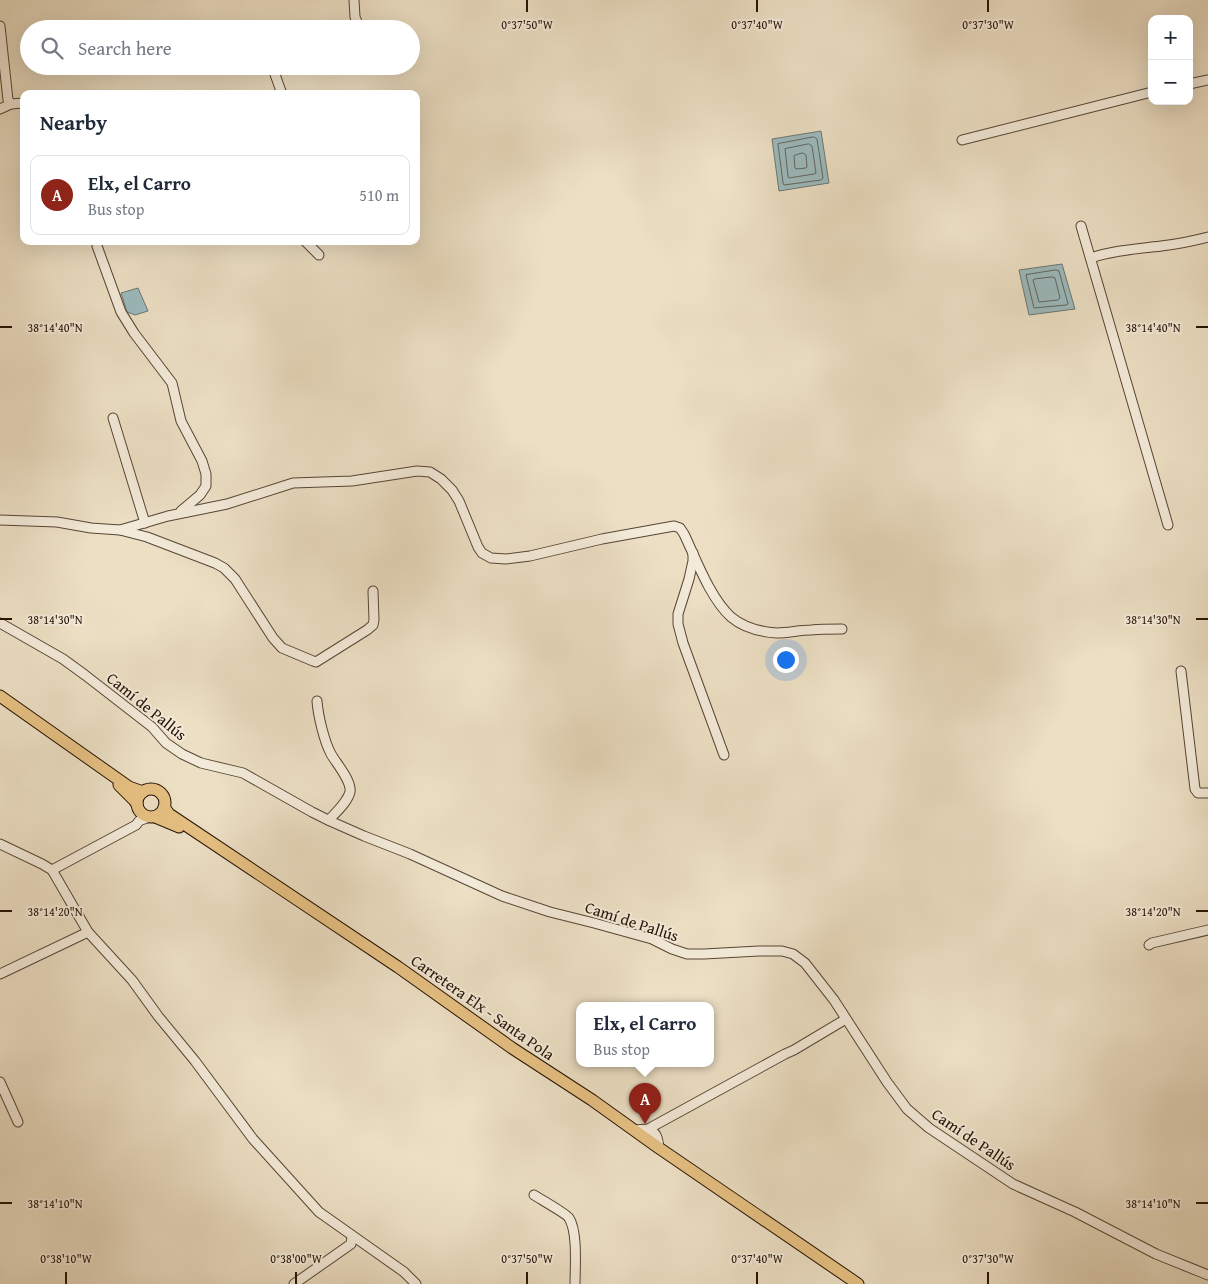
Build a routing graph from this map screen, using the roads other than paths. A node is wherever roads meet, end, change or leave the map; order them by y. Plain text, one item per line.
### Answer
1 (354, 0) edge
2 (356, 20) edge
3 (0, 26) edge
4 (275, 75) edge
5 (1208, 80) edge
6 (1193, 83) edge
7 (281, 90) edge
8 (1148, 93) edge
9 (11, 104) junction
10 (20, 104) edge
11 (0, 109) edge
12 (962, 140) dead end
13 (1081, 226) dead end
14 (1208, 237) edge
15 (309, 245) edge
16 (97, 246) dead end
17 (319, 255) dead end
18 (1091, 258) junction
19 (113, 418) dead end
20 (176, 514) junction
21 (0, 520) edge
22 (145, 523) junction
23 (1168, 525) dead end
24 (120, 530) junction
25 (693, 553) junction
26 (374, 591) dead end
27 (0, 623) edge
28 (842, 629) dead end
29 (1181, 671) dead end
30 (0, 696) edge
31 (317, 701) dead end
32 (0, 704) edge
33 (724, 755) dead end
34 (143, 792) junction
35 (1208, 793) edge
36 (164, 807) junction
37 (144, 814) junction
38 (328, 820) junction
39 (0, 844) edge
40 (52, 870) junction
41 (1208, 930) edge
42 (88, 932) junction
43 (1149, 945) dead end
44 (0, 974) edge
45 (846, 1019) junction
46 (0, 1082) edge
47 (18, 1122) dead end
48 (648, 1129) junction
49 (634, 1130) junction
50 (659, 1148) junction
51 (534, 1195) dead end
52 (352, 1237) junction
53 (1208, 1275) edge
54 (294, 1284) edge
55 (416, 1284) edge
56 (575, 1284) edge
57 (850, 1284) edge
58 (858, 1284) edge

1 - 2 street
3 - 9 street
4 - 7 street
5 - 6 street
8 - 12 street
9 - 10 street
9 - 11 street
13 - 18 street
14 - 18 street
15 - 17 street
16 - 20 street
18 - 23 street
19 - 22 street
20 - 22 street
20 - 25 street
21 - 24 street
22 - 24 street
24 - 26 street
25 - 28 street
25 - 33 street
27 - 38 street, Camí de Pallús
29 - 35 street
30 - 34 main road
31 - 38 street
32 - 37 main road, Carretera Elx - Santa Pola
34 - 36 main road
34 - 37 main road
36 - 37 main road
36 - 49 main road, Carretera Elx - Santa Pola
37 - 40 street
37 - 57 main road, Carretera Elx - Santa Pola
38 - 45 street, Camí de Pallús
39 - 40 street
40 - 42 street
41 - 43 street
42 - 44 street
42 - 52 street
45 - 48 street
45 - 53 street, Camí de Pallús
46 - 47 street
48 - 49 street
48 - 50 street
49 - 50 main road, Carretera Elx - Santa Pola
50 - 58 main road, Carretera Elx - Santa Pola
51 - 56 street
52 - 54 street
52 - 55 street

